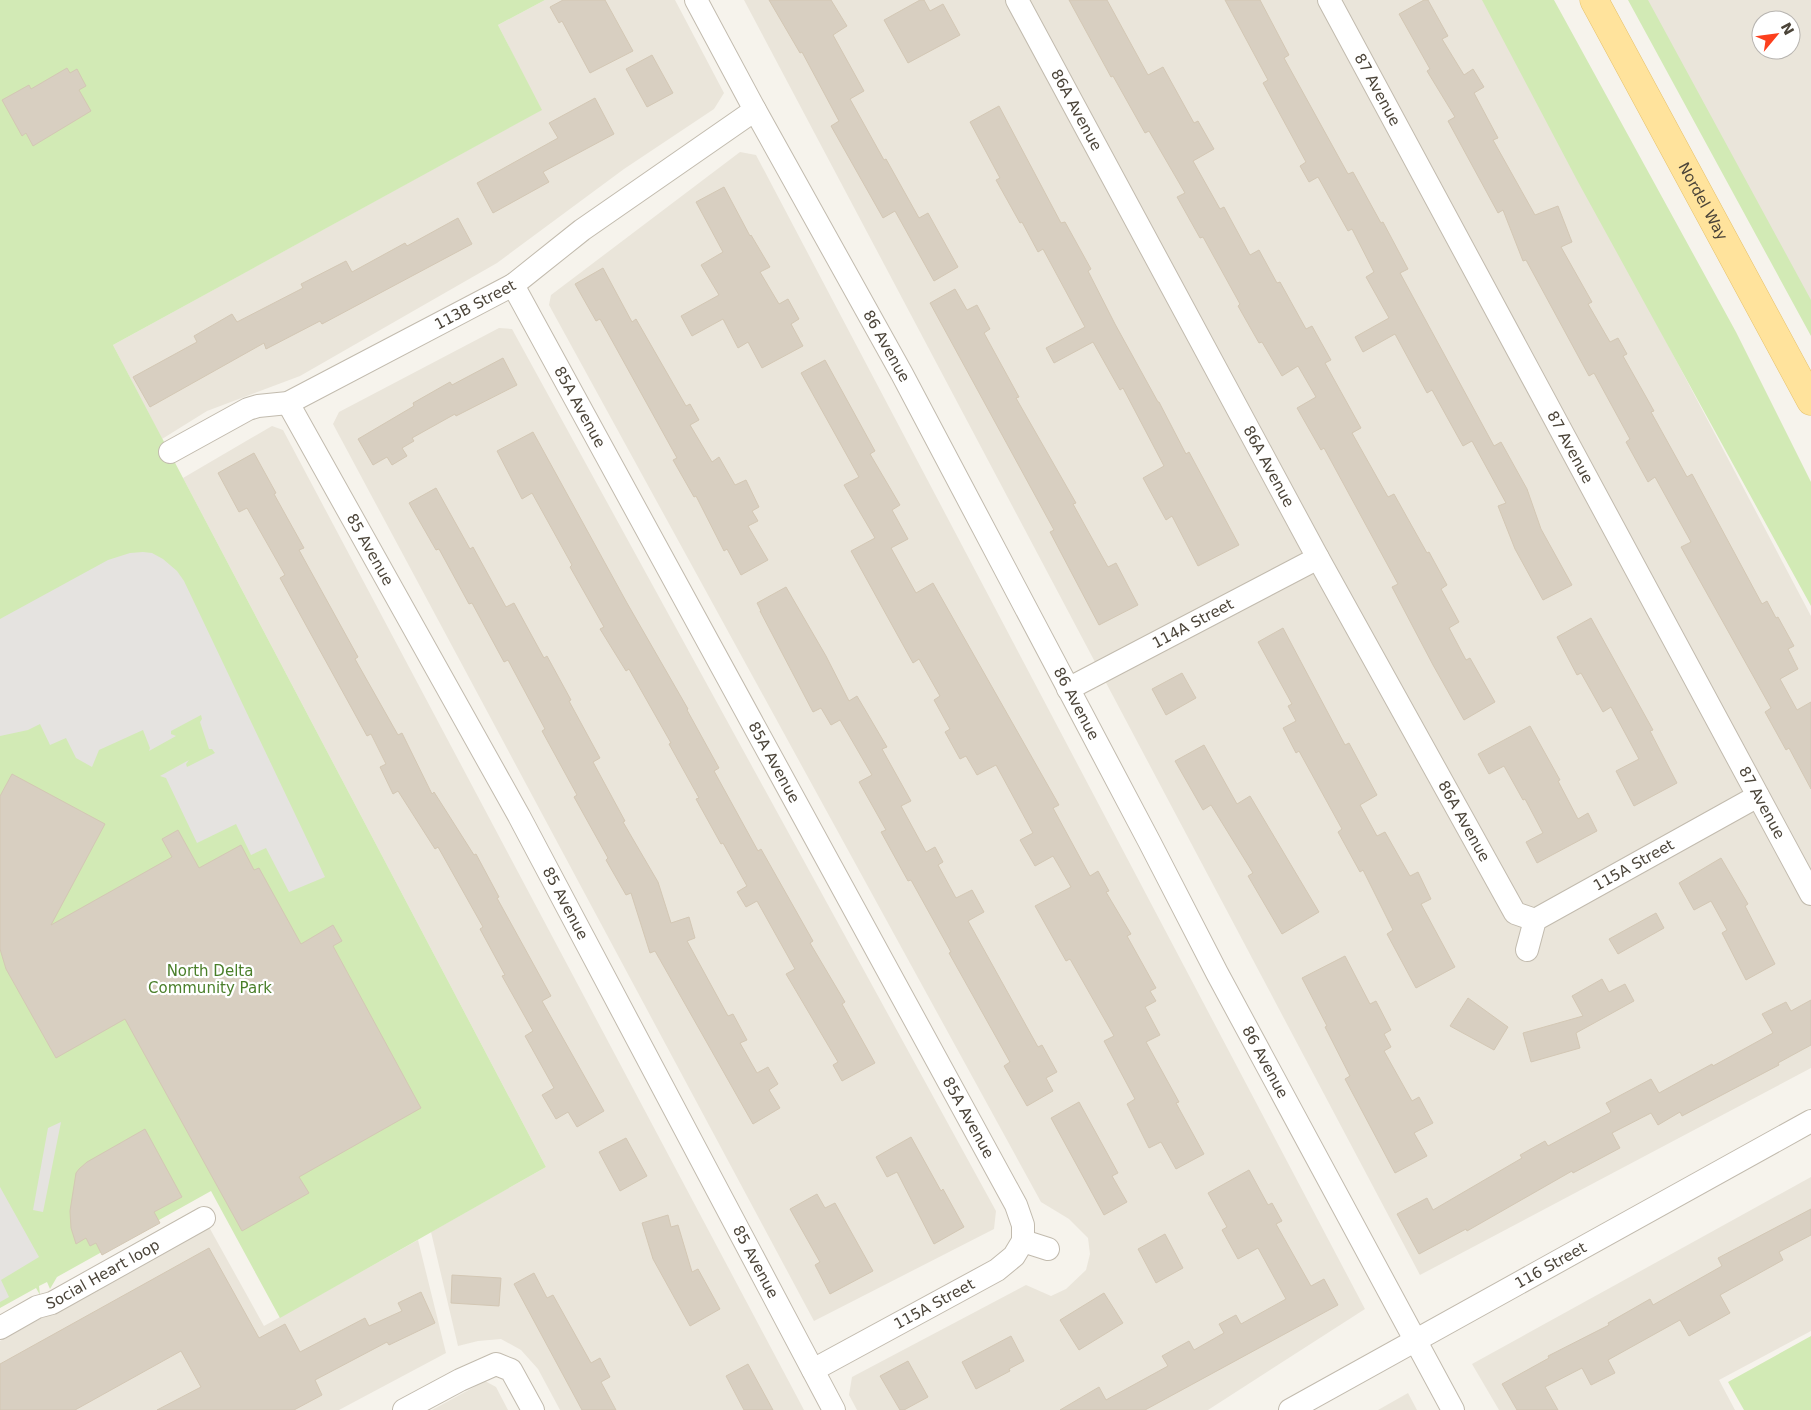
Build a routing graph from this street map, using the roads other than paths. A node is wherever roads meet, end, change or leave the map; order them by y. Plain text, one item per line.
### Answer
1 (696, 0) edge
2 (1017, 0) edge
3 (1330, 0) edge
4 (1594, 0) edge
5 (755, 110) junction
6 (513, 286) junction
7 (1811, 402) edge
8 (288, 403) junction
9 (170, 452) dead end
10 (1318, 558) junction
11 (1068, 689) junction
12 (1758, 796) junction
13 (1811, 894) edge
14 (1535, 920) junction
15 (1528, 950) dead end
16 (1811, 1122) edge
17 (204, 1218) dead end
18 (1023, 1241) junction
19 (1048, 1248) dead end
20 (0, 1328) edge
21 (1414, 1341) junction
22 (813, 1370) junction
23 (404, 1410) edge
24 (532, 1410) edge
25 (834, 1410) edge
26 (1290, 1410) edge
27 (1453, 1410) edge

1 - 5 street, 86 Avenue
2 - 10 street, 86A Avenue
3 - 12 street, 87 Avenue
4 - 7 main road, Nordel Way
5 - 6 street, 113B Street
5 - 11 street, 86 Avenue
6 - 8 street, 113B Street
6 - 18 street, 85A Avenue
8 - 9 street, 113B Street
8 - 22 street, 85 Avenue
10 - 11 street, 114A Street
10 - 14 street, 86A Avenue
11 - 21 street, 86 Avenue
12 - 13 street, 87 Avenue
12 - 14 street, 115A Street
14 - 15 street
16 - 21 street, 116 Street
17 - 20 street, Social Heart loop
18 - 19 street
18 - 22 street, 115A Street
21 - 26 street, 116 Street
21 - 27 street, 86 Avenue
22 - 25 street, 85 Avenue
23 - 24 street

